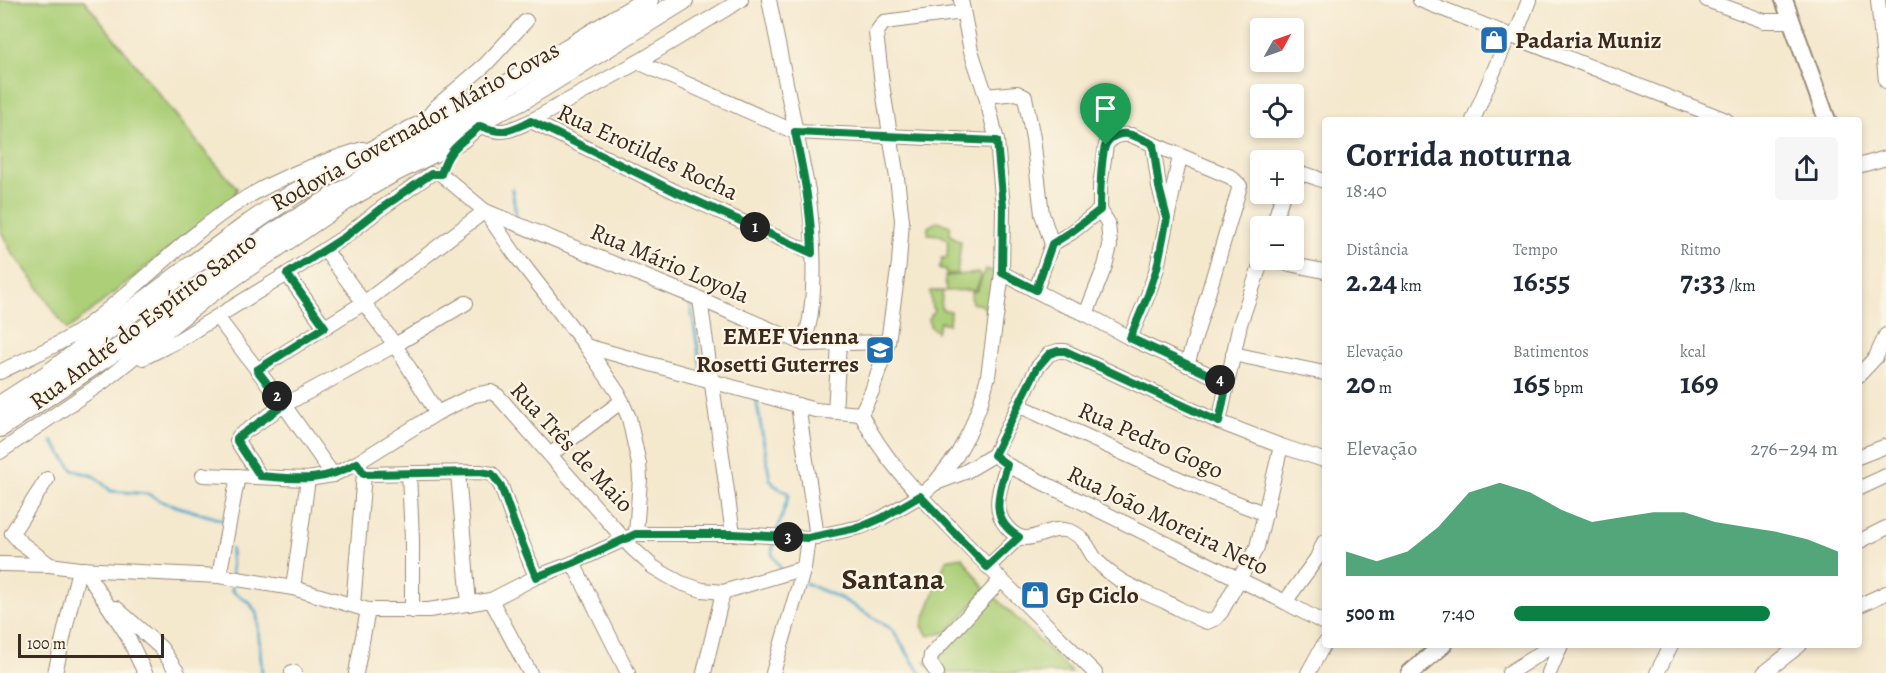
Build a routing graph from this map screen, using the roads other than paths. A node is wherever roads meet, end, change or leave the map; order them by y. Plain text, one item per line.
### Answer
1 (648, 0) edge
2 (683, 0) edge
3 (741, 0) edge
4 (769, 0) edge
5 (1420, 0) edge
6 (1529, 0) edge
7 (1707, 0) edge
8 (1785, 0) edge
9 (1878, 0) edge
10 (962, 6) edge
11 (526, 21) dead end
12 (1792, 21) junction
13 (1512, 36) junction
14 (638, 62) junction
15 (1886, 81) edge
16 (986, 96) junction
17 (496, 112) junction
18 (1474, 117) edge
19 (1718, 117) edge
20 (1826, 117) edge
21 (531, 121) junction
22 (480, 126) junction
23 (418, 128) junction
24 (795, 132) junction
25 (890, 137) junction
26 (395, 140) junction
27 (463, 141) junction
28 (997, 141) junction
29 (1153, 144) junction
30 (1180, 156) junction
31 (1886, 158) edge
32 (1862, 165) edge
33 (436, 174) junction
34 (394, 175) junction
35 (1304, 176) edge
36 (1322, 180) edge
37 (1100, 210) junction
38 (485, 211) junction
39 (1167, 218) junction
40 (1052, 244) junction
41 (325, 250) junction
42 (812, 253) junction
43 (1304, 267) edge
44 (1259, 270) edge
45 (1322, 271) edge
46 (1002, 273) junction
47 (287, 274) junction
48 (1036, 290) junction
49 (700, 299) junction
50 (365, 302) junction
51 (466, 303) dead end
52 (1086, 314) junction
53 (217, 317) junction
54 (325, 327) junction
55 (1886, 336) edge
56 (1130, 338) junction
57 (888, 342) junction
58 (839, 343) junction
59 (804, 344) junction
60 (395, 345) junction
61 (586, 345) junction
62 (1233, 354) junction
63 (1187, 365) junction
64 (257, 370) junction
65 (117, 371) junction
66 (0, 372) edge
67 (1862, 372) edge
68 (1322, 373) edge
69 (712, 381) junction
70 (1227, 383) junction
71 (622, 402) junction
72 (284, 405) junction
73 (798, 405) junction
74 (1018, 405) junction
75 (0, 406) edge
76 (835, 412) junction
77 (437, 413) junction
78 (861, 414) junction
79 (1219, 422) junction
80 (0, 427) edge
81 (1281, 446) junction
82 (1886, 446) edge
83 (0, 452) edge
84 (551, 454) junction
85 (994, 455) junction
86 (1862, 455) edge
87 (1322, 459) edge
88 (1007, 465) junction
89 (361, 468) junction
90 (459, 472) junction
91 (409, 473) junction
92 (203, 475) dead end
93 (333, 475) junction
94 (238, 476) junction
95 (260, 476) junction
96 (1886, 476) edge
97 (47, 479) dead end
98 (308, 479) junction
99 (934, 484) junction
100 (1862, 487) edge
101 (920, 496) junction
102 (1266, 514) junction
103 (1886, 528) edge
104 (733, 534) junction
105 (630, 536) junction
106 (812, 537) junction
107 (1019, 537) junction
108 (1862, 540) edge
109 (1322, 547) edge
110 (573, 563) junction
111 (0, 564) edge
112 (50, 565) junction
113 (987, 567) junction
114 (804, 568) junction
115 (81, 569) junction
116 (219, 576) junction
117 (536, 577) junction
118 (1001, 580) junction
119 (1240, 580) junction
120 (293, 588) junction
121 (723, 592) junction
122 (1886, 593) edge
123 (491, 600) junction
124 (1285, 602) junction
125 (469, 604) junction
126 (1862, 604) edge
127 (353, 605) junction
128 (368, 610) junction
129 (412, 611) junction
130 (1322, 622) edge
131 (131, 629) junction
132 (1322, 648) edge
133 (1439, 648) edge
134 (1548, 648) edge
135 (1560, 648) edge
136 (1670, 648) edge
137 (1795, 648) edge
138 (55, 673) edge
139 (145, 673) edge
140 (178, 673) edge
141 (356, 673) edge
142 (530, 673) edge
143 (628, 673) edge
144 (704, 673) edge
145 (773, 673) edge
146 (937, 673) edge
147 (1095, 673) edge
148 (1308, 673) edge
149 (1410, 673) edge
150 (1509, 673) edge
151 (1549, 673) edge
152 (1657, 673) edge
153 (1764, 673) edge

1 - 23 highway, Rodovia Governador Mário Covas
2 - 17 highway, Rodovia Governador Mário Covas
3 - 14 street
4 - 24 street
5 - 13 street
6 - 13 street
7 - 12 street
8 - 12 main road
9 - 15 street
10 - 16 street
10 - 25 street
11 - 23 street
12 - 20 main road
13 - 18 street
13 - 19 street
14 - 21 street
14 - 24 street
16 - 28 street
16 - 40 street
17 - 22 street, Rua André do Espírito Santo
17 - 80 highway, Rodovia Governador Mário Covas
21 - 22 street
21 - 42 street, Rua Erotildes Rocha
22 - 27 street, Rua André do Espírito Santo
23 - 26 highway, Rodovia Governador Mário Covas
24 - 25 street
24 - 42 street
25 - 28 street
25 - 57 street
26 - 66 street, Rodovia Governador Mário Covas
26 - 75 highway, Rodovia Governador Mário Covas
27 - 33 street
27 - 34 street, Rua André do Espírito Santo
28 - 46 street
29 - 30 street
29 - 37 street
29 - 39 street
30 - 39 street
30 - 63 street
31 - 32 street
33 - 34 street
33 - 38 street
33 - 41 street
34 - 65 street, Rua André do Espírito Santo
35 - 36 street
37 - 40 street
37 - 52 street
38 - 49 street, Rua Mário Loyola
38 - 50 street
38 - 61 street
39 - 56 street
40 - 48 street
41 - 47 street
41 - 50 street
42 - 59 street
43 - 45 street
44 - 62 street
46 - 48 street
46 - 99 street
47 - 53 street
47 - 54 street
48 - 52 street
49 - 59 street, Rua Mário Loyola
49 - 69 street
50 - 54 street
50 - 60 street
51 - 60 street
52 - 56 street
53 - 64 street
53 - 65 street
54 - 64 street
55 - 67 street
56 - 63 street
57 - 58 street, Rua Mário Loyola
57 - 78 street
58 - 59 street, Rua Mário Loyola
58 - 76 street
60 - 72 street
60 - 77 street
61 - 69 street
61 - 71 street
62 - 68 street
62 - 70 street
63 - 70 street
64 - 72 street
65 - 83 street, Rua André do Espírito Santo
69 - 73 street
69 - 104 street
70 - 79 street
71 - 84 street
71 - 105 street
72 - 93 street
72 - 95 street
73 - 76 street
73 - 106 street
74 - 79 street
74 - 85 street
74 - 102 street, Rua Pedro Gogo
76 - 78 street
77 - 84 street, Rua Três de Maio
77 - 89 street, Rua Três de Maio
78 - 101 street
79 - 81 street
81 - 87 street
81 - 102 street
82 - 86 street
84 - 105 street, Rua Três de Maio
85 - 88 street, Rua João Moreira Neto
85 - 99 street
88 - 107 street
88 - 119 street, Rua João Moreira Neto
89 - 91 street
89 - 93 street, Rua Três de Maio
89 - 127 street
90 - 91 street
90 - 117 street
90 - 125 street
91 - 129 street
92 - 94 street, Rua Três de Maio
93 - 98 street, Rua Três de Maio
94 - 95 street, Rua Três de Maio
94 - 116 street
95 - 98 street, Rua Três de Maio
96 - 100 street
97 - 112 street
98 - 120 street
99 - 101 street
101 - 106 street
101 - 113 street
102 - 119 street
103 - 108 street
104 - 105 street
104 - 106 street
105 - 110 street
105 - 121 street, Rua Três de Maio
106 - 114 street
107 - 113 street
107 - 119 street
109 - 124 street
110 - 117 street
110 - 143 street
111 - 112 street
112 - 115 street
113 - 118 street
114 - 121 street
114 - 145 street
115 - 116 street
115 - 131 street
115 - 138 street
116 - 120 street
117 - 123 street
118 - 146 street
118 - 147 street
119 - 124 street, Rua João Moreira Neto
120 - 127 street
121 - 144 street
122 - 126 street
123 - 125 street
123 - 142 street
124 - 130 street, Rua João Moreira Neto
125 - 129 street
127 - 128 street
128 - 129 street
128 - 141 street
131 - 139 street
131 - 140 street
132 - 148 street
133 - 149 main road
134 - 150 street
135 - 151 street
136 - 152 street
137 - 153 street

